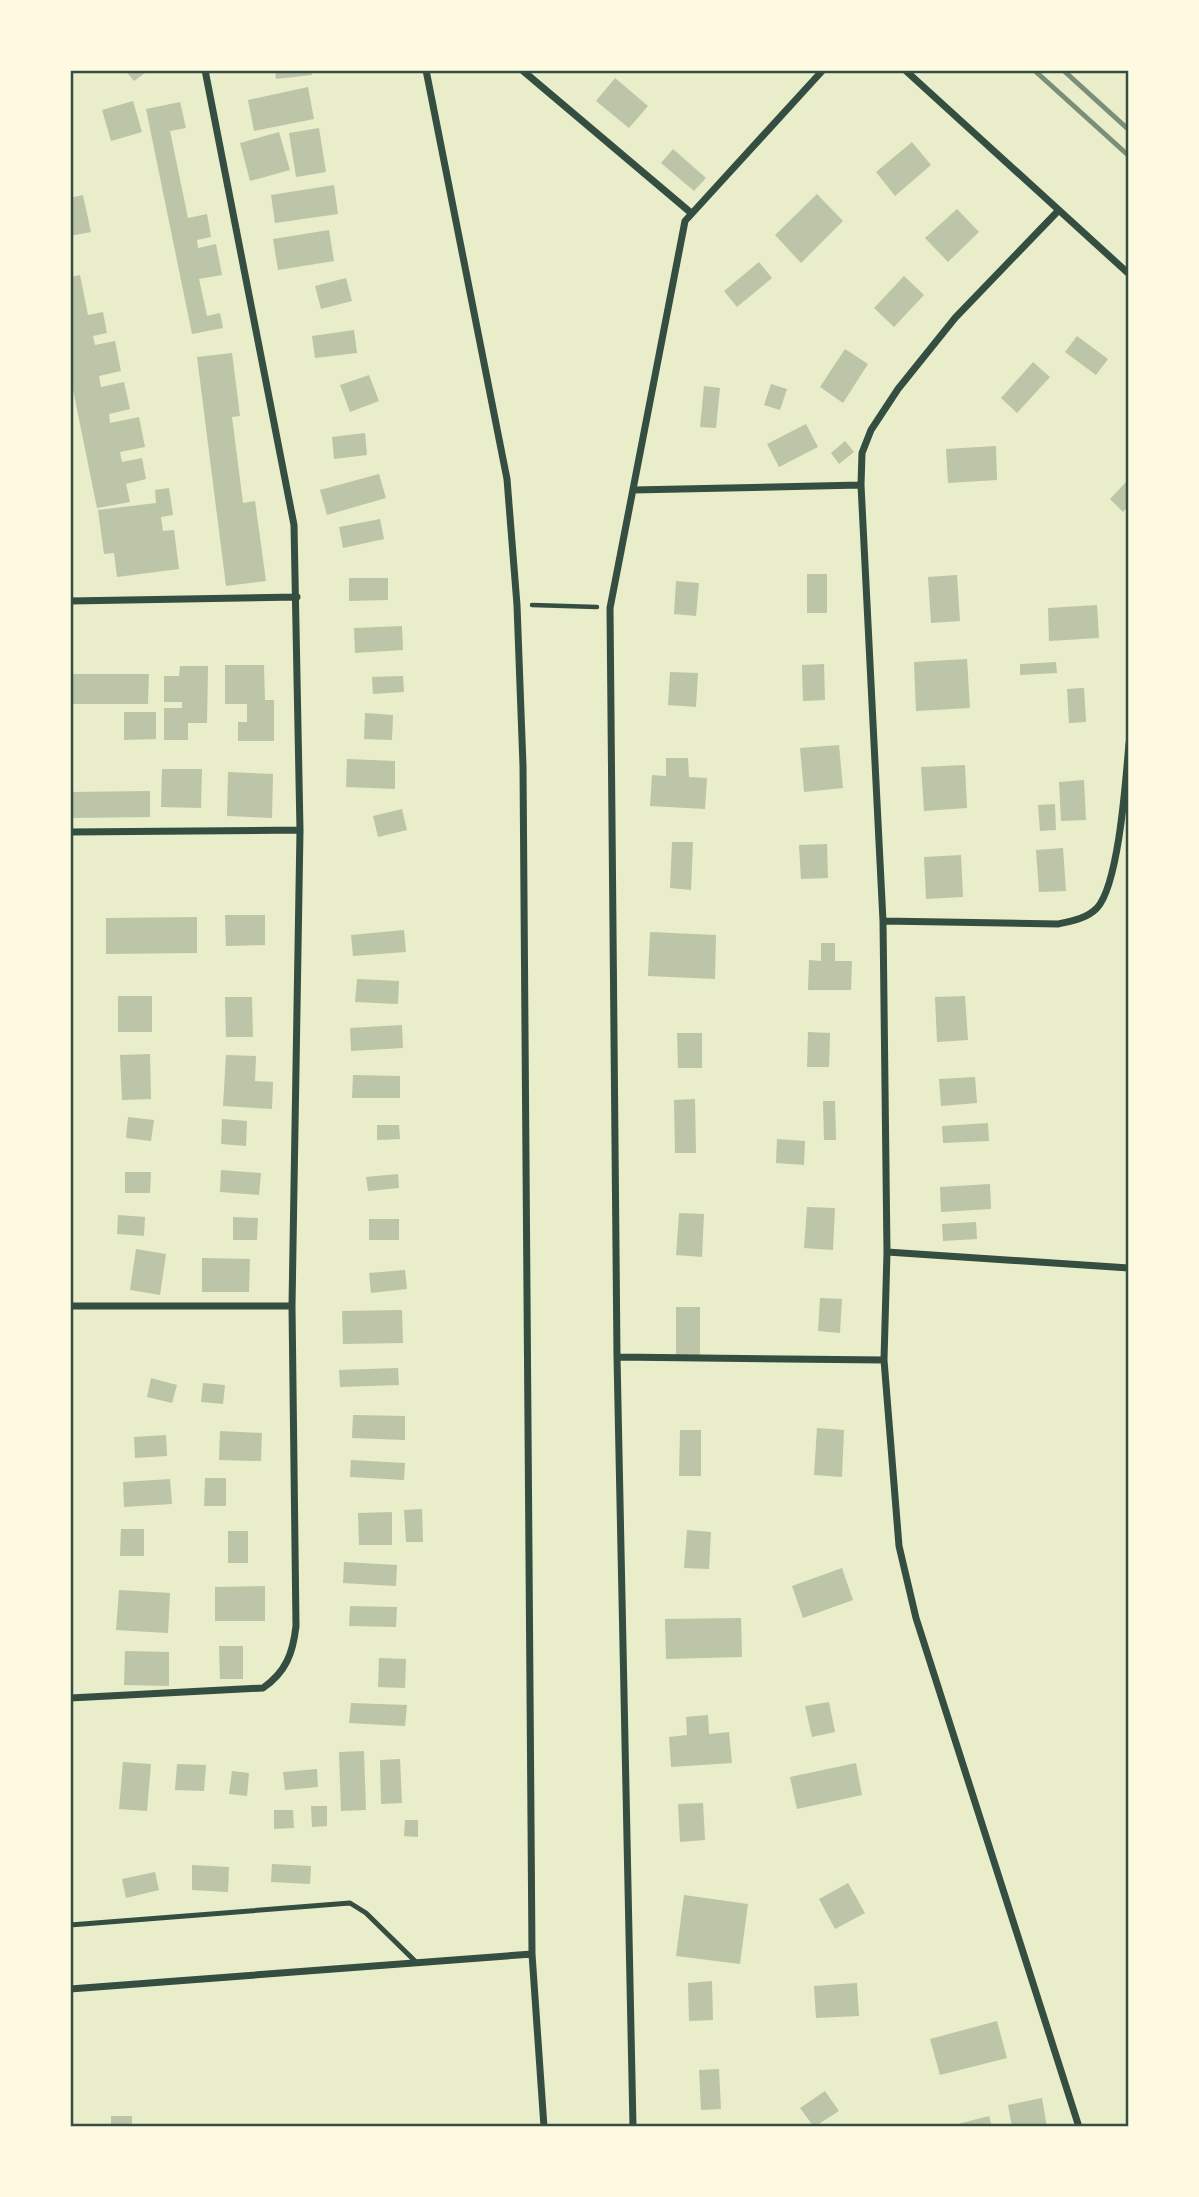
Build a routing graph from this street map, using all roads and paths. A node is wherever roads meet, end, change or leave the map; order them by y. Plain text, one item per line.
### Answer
1 (205, 70) edge
2 (426, 70) edge
3 (522, 70) edge
4 (823, 70) edge
5 (905, 70) edge
6 (1058, 211) junction
7 (690, 212) junction
8 (1129, 274) edge
9 (861, 485) junction
10 (633, 491) junction
11 (297, 597) junction
12 (70, 601) edge
13 (517, 605) junction
14 (610, 608) junction
15 (1129, 743) edge
16 (300, 830) junction
17 (70, 832) edge
18 (883, 921) junction
19 (887, 1252) junction
20 (1129, 1268) edge
21 (70, 1306) edge
22 (292, 1306) junction
23 (617, 1357) junction
24 (884, 1360) junction
25 (70, 1698) edge
26 (70, 1925) edge
27 (532, 1954) junction
28 (417, 1963) junction
29 (70, 1989) edge
30 (544, 2127) edge
31 (633, 2127) edge
32 (1079, 2127) edge

1 - 11 street
2 - 13 street
3 - 7 street
4 - 7 street
5 - 6 street
6 - 8 street
6 - 9 street
7 - 10 street
9 - 10 street
9 - 18 street
10 - 14 street
11 - 12 street
11 - 16 street
13 - 14 path
13 - 27 street
14 - 23 street
15 - 18 street
16 - 17 street
16 - 22 street
18 - 19 street
19 - 20 street
19 - 24 street
21 - 22 street
22 - 25 street
23 - 24 street
23 - 31 street
24 - 32 street
26 - 28 lane
27 - 28 street
27 - 30 street
28 - 29 street

